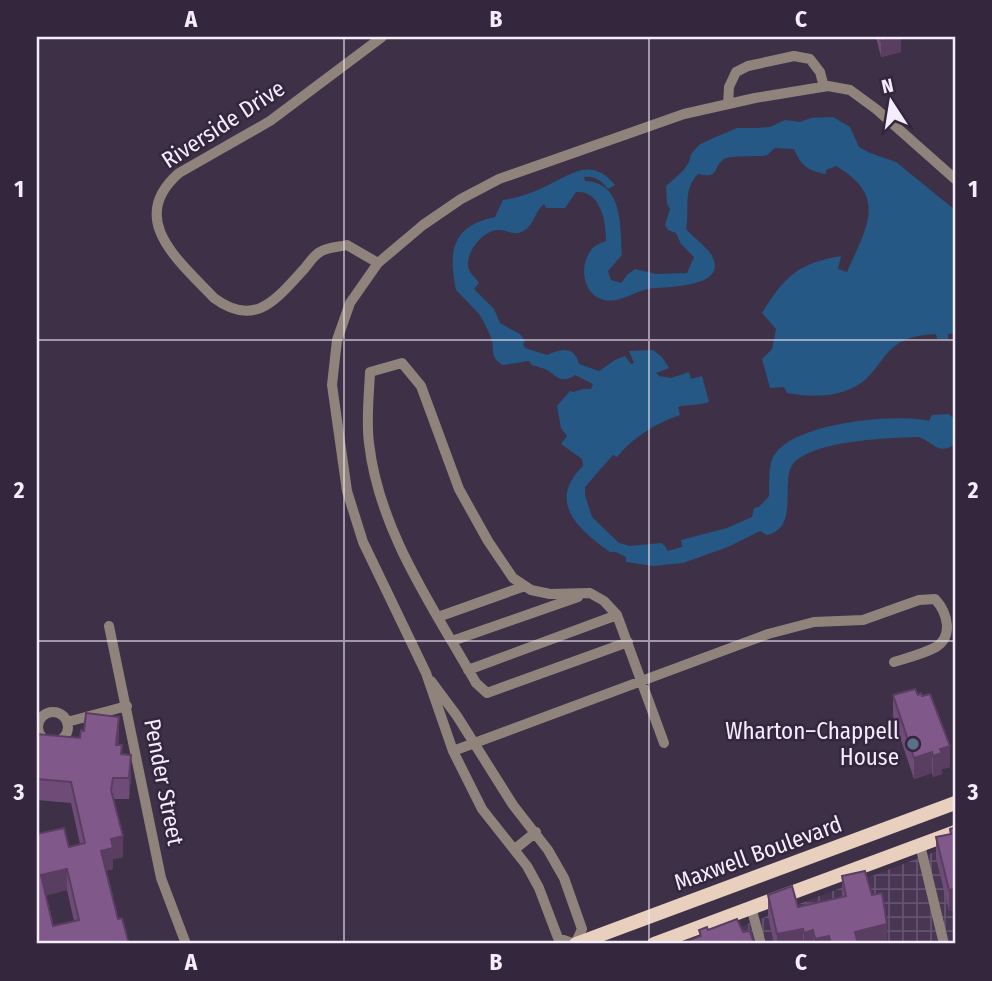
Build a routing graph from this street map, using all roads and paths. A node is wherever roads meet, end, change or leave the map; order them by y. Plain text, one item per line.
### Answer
1 (382, 37) edge
2 (824, 87) junction
3 (728, 104) junction
4 (955, 179) edge
5 (378, 263) junction
6 (525, 586) junction
7 (590, 593) junction
8 (617, 615) junction
9 (438, 617) junction
10 (109, 626) dead end
11 (452, 641) junction
12 (628, 642) junction
13 (894, 662) dead end
14 (468, 670) junction
15 (426, 673) junction
16 (642, 681) junction
17 (127, 706) junction
18 (67, 722) junction
19 (38, 727) edge
20 (475, 742) junction
21 (664, 743) dead end
22 (453, 751) junction
23 (955, 803) edge
24 (536, 832) junction
25 (955, 832) edge
26 (920, 845) junction
27 (515, 849) junction
28 (751, 907) junction
29 (186, 944) edge
30 (575, 944) edge
31 (654, 944) edge
32 (761, 944) edge
33 (944, 944) edge

1 - 5 street, Riverside Drive
2 - 3 street
2 - 3 street
2 - 4 street
3 - 5 street
5 - 15 street
6 - 7 street
6 - 9 street
6 - 9 street
7 - 8 street
7 - 11 street
8 - 12 street
8 - 14 street
9 - 11 street
10 - 17 street, Pender Street
11 - 14 street
12 - 14 street
12 - 16 street
13 - 16 street
15 - 20 street
15 - 22 street
16 - 20 street
16 - 21 street
17 - 18 street
17 - 29 street, Pender Street
18 - 19 street
18 - 19 street
20 - 22 street
20 - 24 street
22 - 27 street
23 - 30 main road, Maxwell Boulevard
24 - 27 street
24 - 30 street
25 - 26 main road
26 - 28 main road
26 - 33 street
27 - 30 street
28 - 31 main road
28 - 32 street

